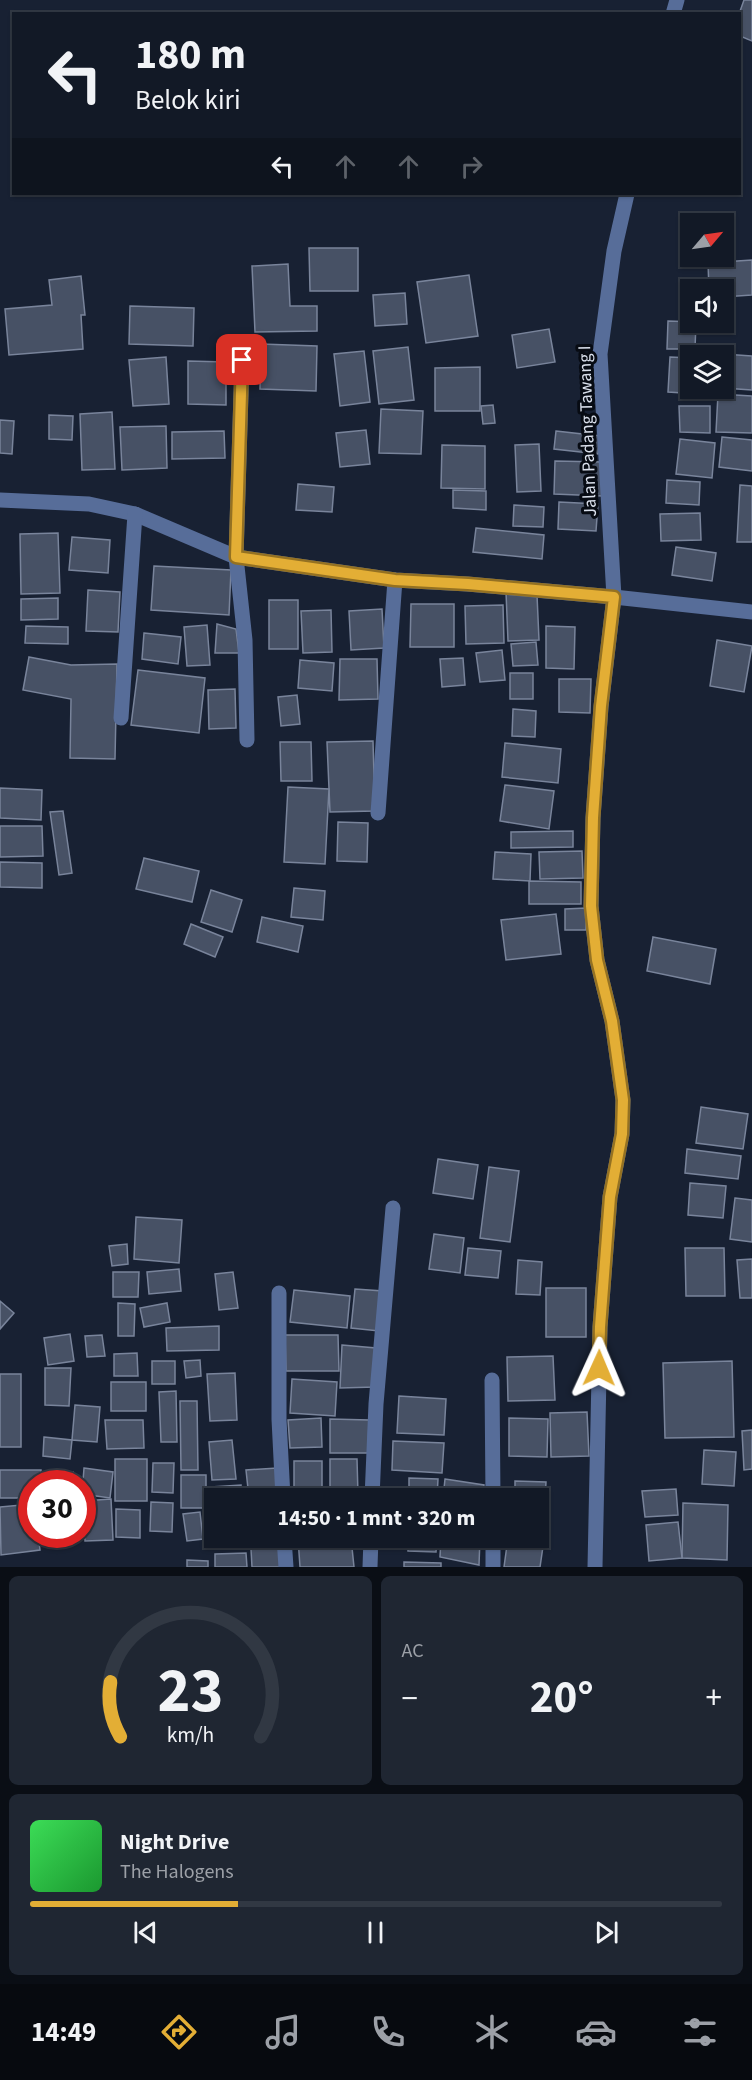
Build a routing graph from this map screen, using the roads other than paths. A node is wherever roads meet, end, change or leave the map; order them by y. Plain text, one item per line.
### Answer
1 (627, 195) edge
2 (242, 360) dead end
3 (0, 500) edge
4 (135, 514) junction
5 (236, 557) junction
6 (395, 580) junction
7 (614, 597) junction
8 (752, 612) edge
9 (122, 718) dead end
10 (247, 740) dead end
11 (378, 813) dead end
12 (393, 1208) dead end
13 (279, 1293) dead end
14 (492, 1380) dead end
15 (282, 1488) edge
16 (373, 1488) edge
17 (492, 1488) edge
18 (285, 1548) edge
19 (371, 1548) edge
20 (493, 1548) edge
21 (286, 1567) edge
22 (370, 1567) edge
23 (493, 1567) edge
24 (595, 1567) edge

1 - 7 street, Jalan Padang Tawang I
2 - 5 street
3 - 4 street
4 - 5 street
4 - 9 street
5 - 6 street
5 - 10 street
6 - 7 street
6 - 11 street
7 - 8 street
7 - 24 street, Jalan Padang Tawang I
12 - 16 street
13 - 15 street
14 - 17 street
18 - 21 street
19 - 22 street
20 - 23 street

